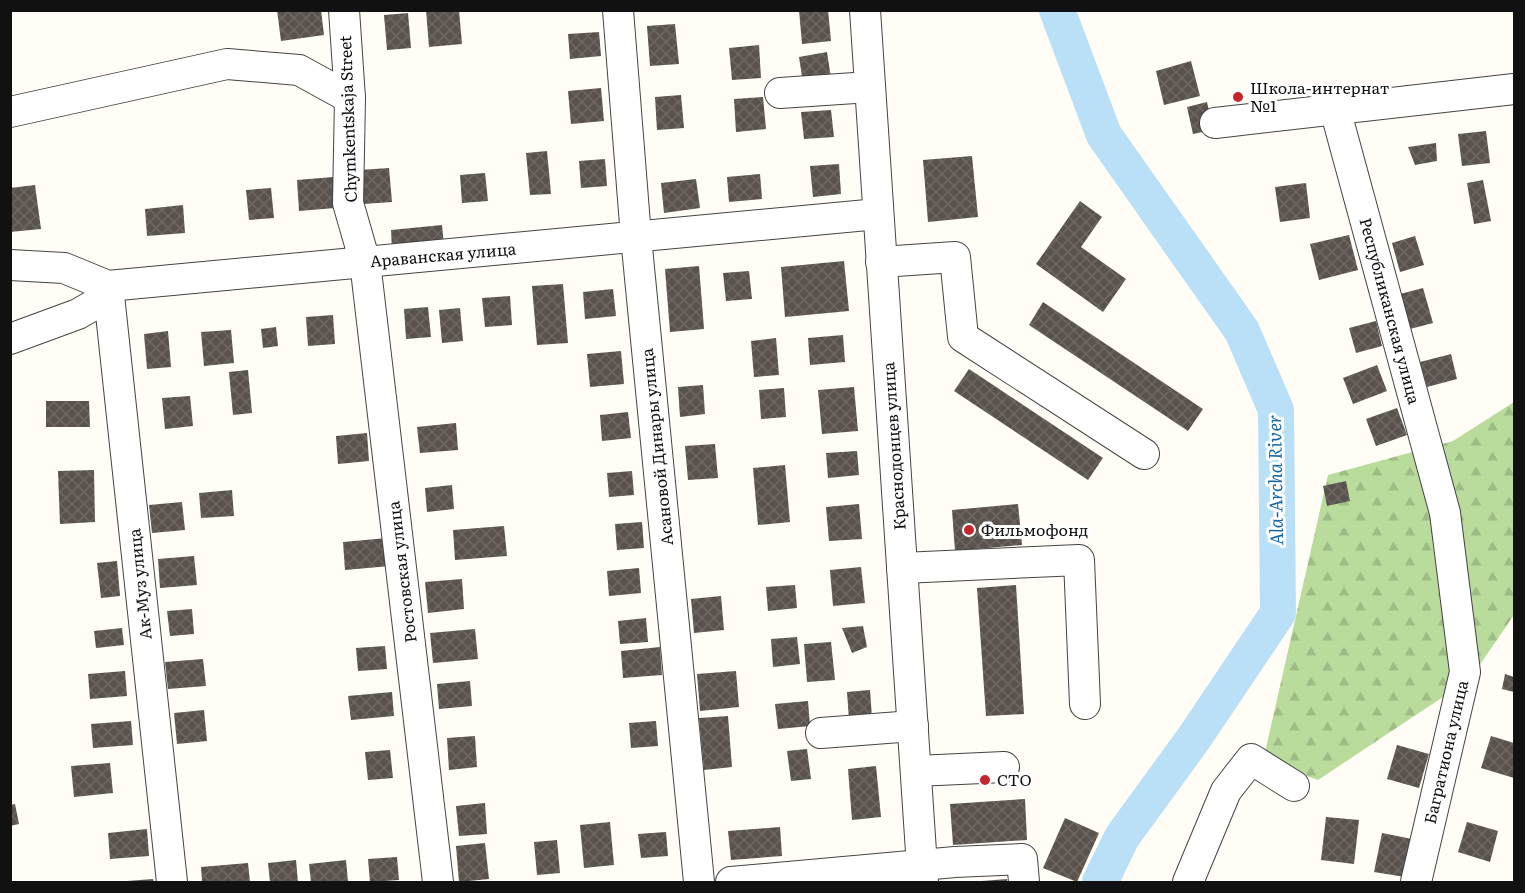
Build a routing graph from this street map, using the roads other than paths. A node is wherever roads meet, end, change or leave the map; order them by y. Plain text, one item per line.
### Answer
1 (344, 10) edge
2 (618, 10) edge
3 (864, 10) edge
4 (870, 87) junction
5 (1515, 89) edge
6 (780, 93) dead end
7 (350, 98) junction
8 (1335, 110) junction
9 (10, 112) edge
10 (1215, 123) dead end
11 (878, 214) junction
12 (636, 237) junction
13 (365, 262) junction
14 (881, 262) junction
15 (10, 265) edge
16 (108, 291) junction
17 (10, 339) edge
18 (1144, 454) dead end
19 (1445, 513) joint
20 (902, 568) junction
21 (1085, 704) dead end
22 (913, 726) junction
23 (821, 733) dead end
24 (1004, 767) dead end
25 (916, 771) junction
26 (1294, 786) dead end
27 (922, 875) edge
28 (172, 882) edge
29 (438, 882) edge
30 (699, 882) edge
31 (731, 882) edge
32 (1024, 882) edge
33 (1188, 882) edge
34 (1416, 882) edge

1 - 7 street, Chymkentskaja Street
2 - 12 street, Асановой Динары улица
3 - 4 street, Краснодонцев улица
4 - 6 street
4 - 11 street, Краснодонцев улица
5 - 8 street
7 - 9 street
7 - 13 street, Chymkentskaja Street
8 - 10 street
8 - 19 street, Республиканская улица
11 - 12 street, Араванская улица
11 - 14 street, Краснодонцев улица
12 - 13 street, Араванская улица
12 - 30 street, Асановой Динары улица
13 - 16 street, Араванская улица
13 - 29 street, Ростовская улица
14 - 18 street
14 - 20 street, Краснодонцев улица
15 - 16 street, Араванская улица
16 - 17 street
16 - 28 street, Ак-Муз улица
19 - 34 street, Багратиона улица
20 - 21 street
20 - 22 street, Краснодонцев улица
22 - 23 street
22 - 25 street, Краснодонцев улица
24 - 25 street
25 - 27 street, Краснодонцев улица
26 - 33 street
27 - 31 street
27 - 32 street

